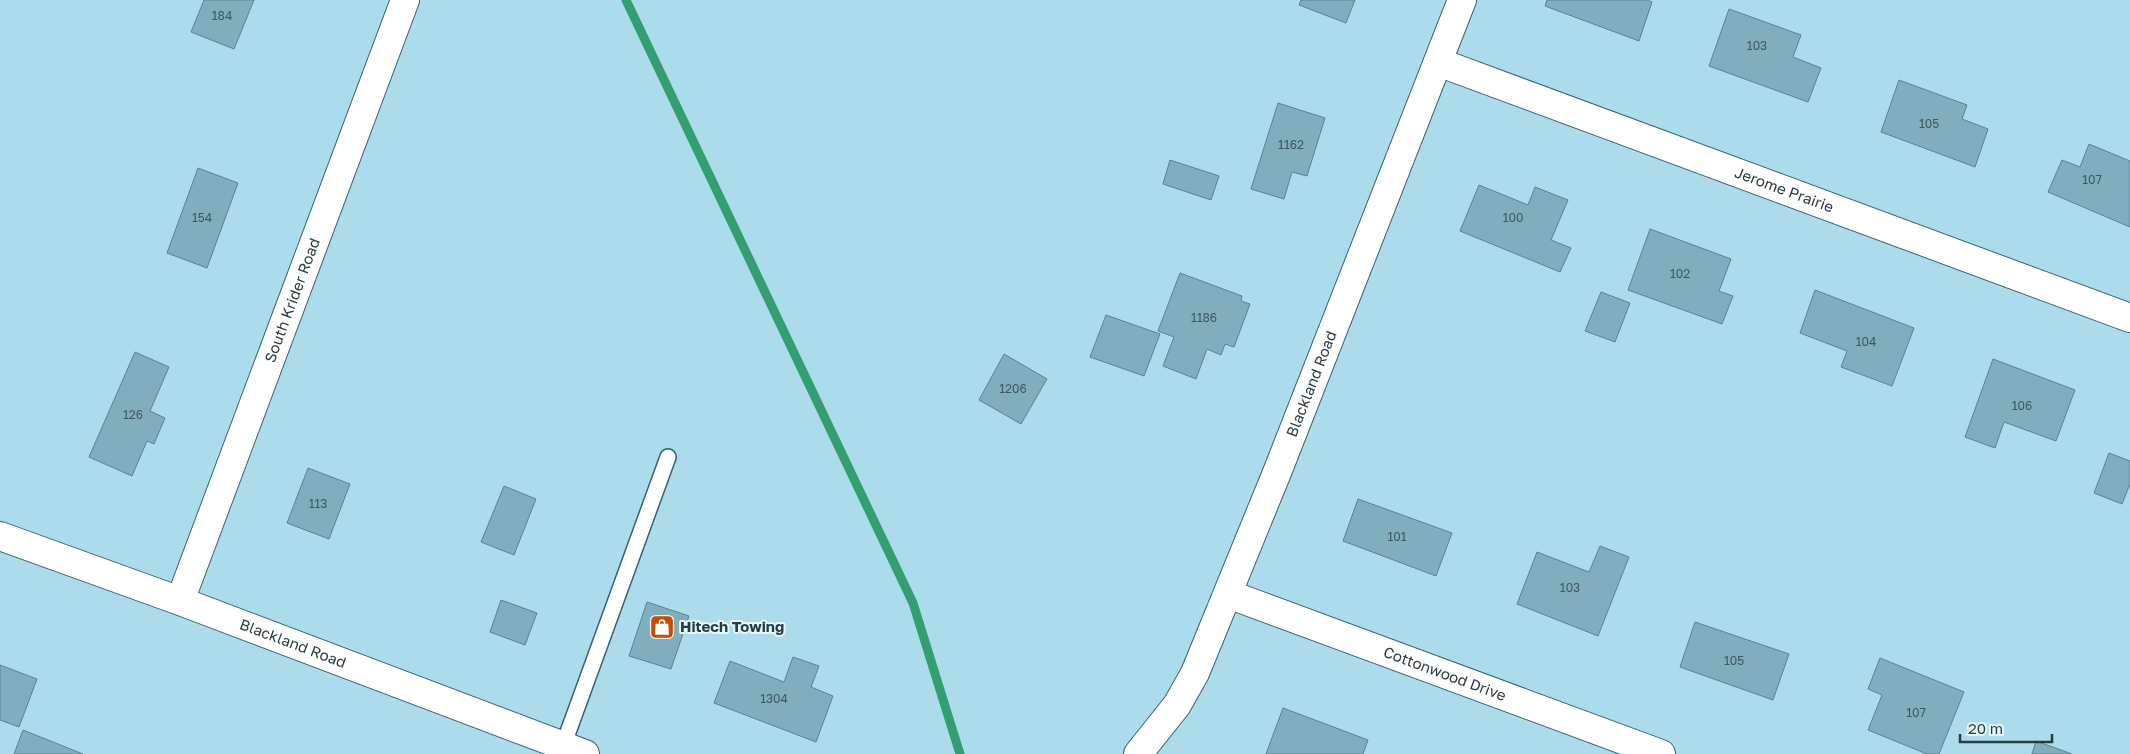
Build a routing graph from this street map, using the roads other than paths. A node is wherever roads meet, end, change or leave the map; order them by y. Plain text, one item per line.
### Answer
1 (405, 0) edge
2 (1462, 0) edge
3 (1438, 62) junction
4 (2130, 318) edge
5 (668, 457) dead end
6 (0, 536) edge
7 (1228, 594) junction
8 (180, 601) junction
9 (556, 748) edge
10 (1138, 754) edge
11 (1661, 754) edge

1 - 8 street, South Krider Road
2 - 3 street, Blackland Road
3 - 4 street, Jerome Prairie
3 - 7 street, Blackland Road
5 - 9 lane
6 - 8 street, Blackland Road
7 - 10 street, Blackland Road
7 - 11 street, Cottonwood Drive
8 - 9 street, Blackland Road

